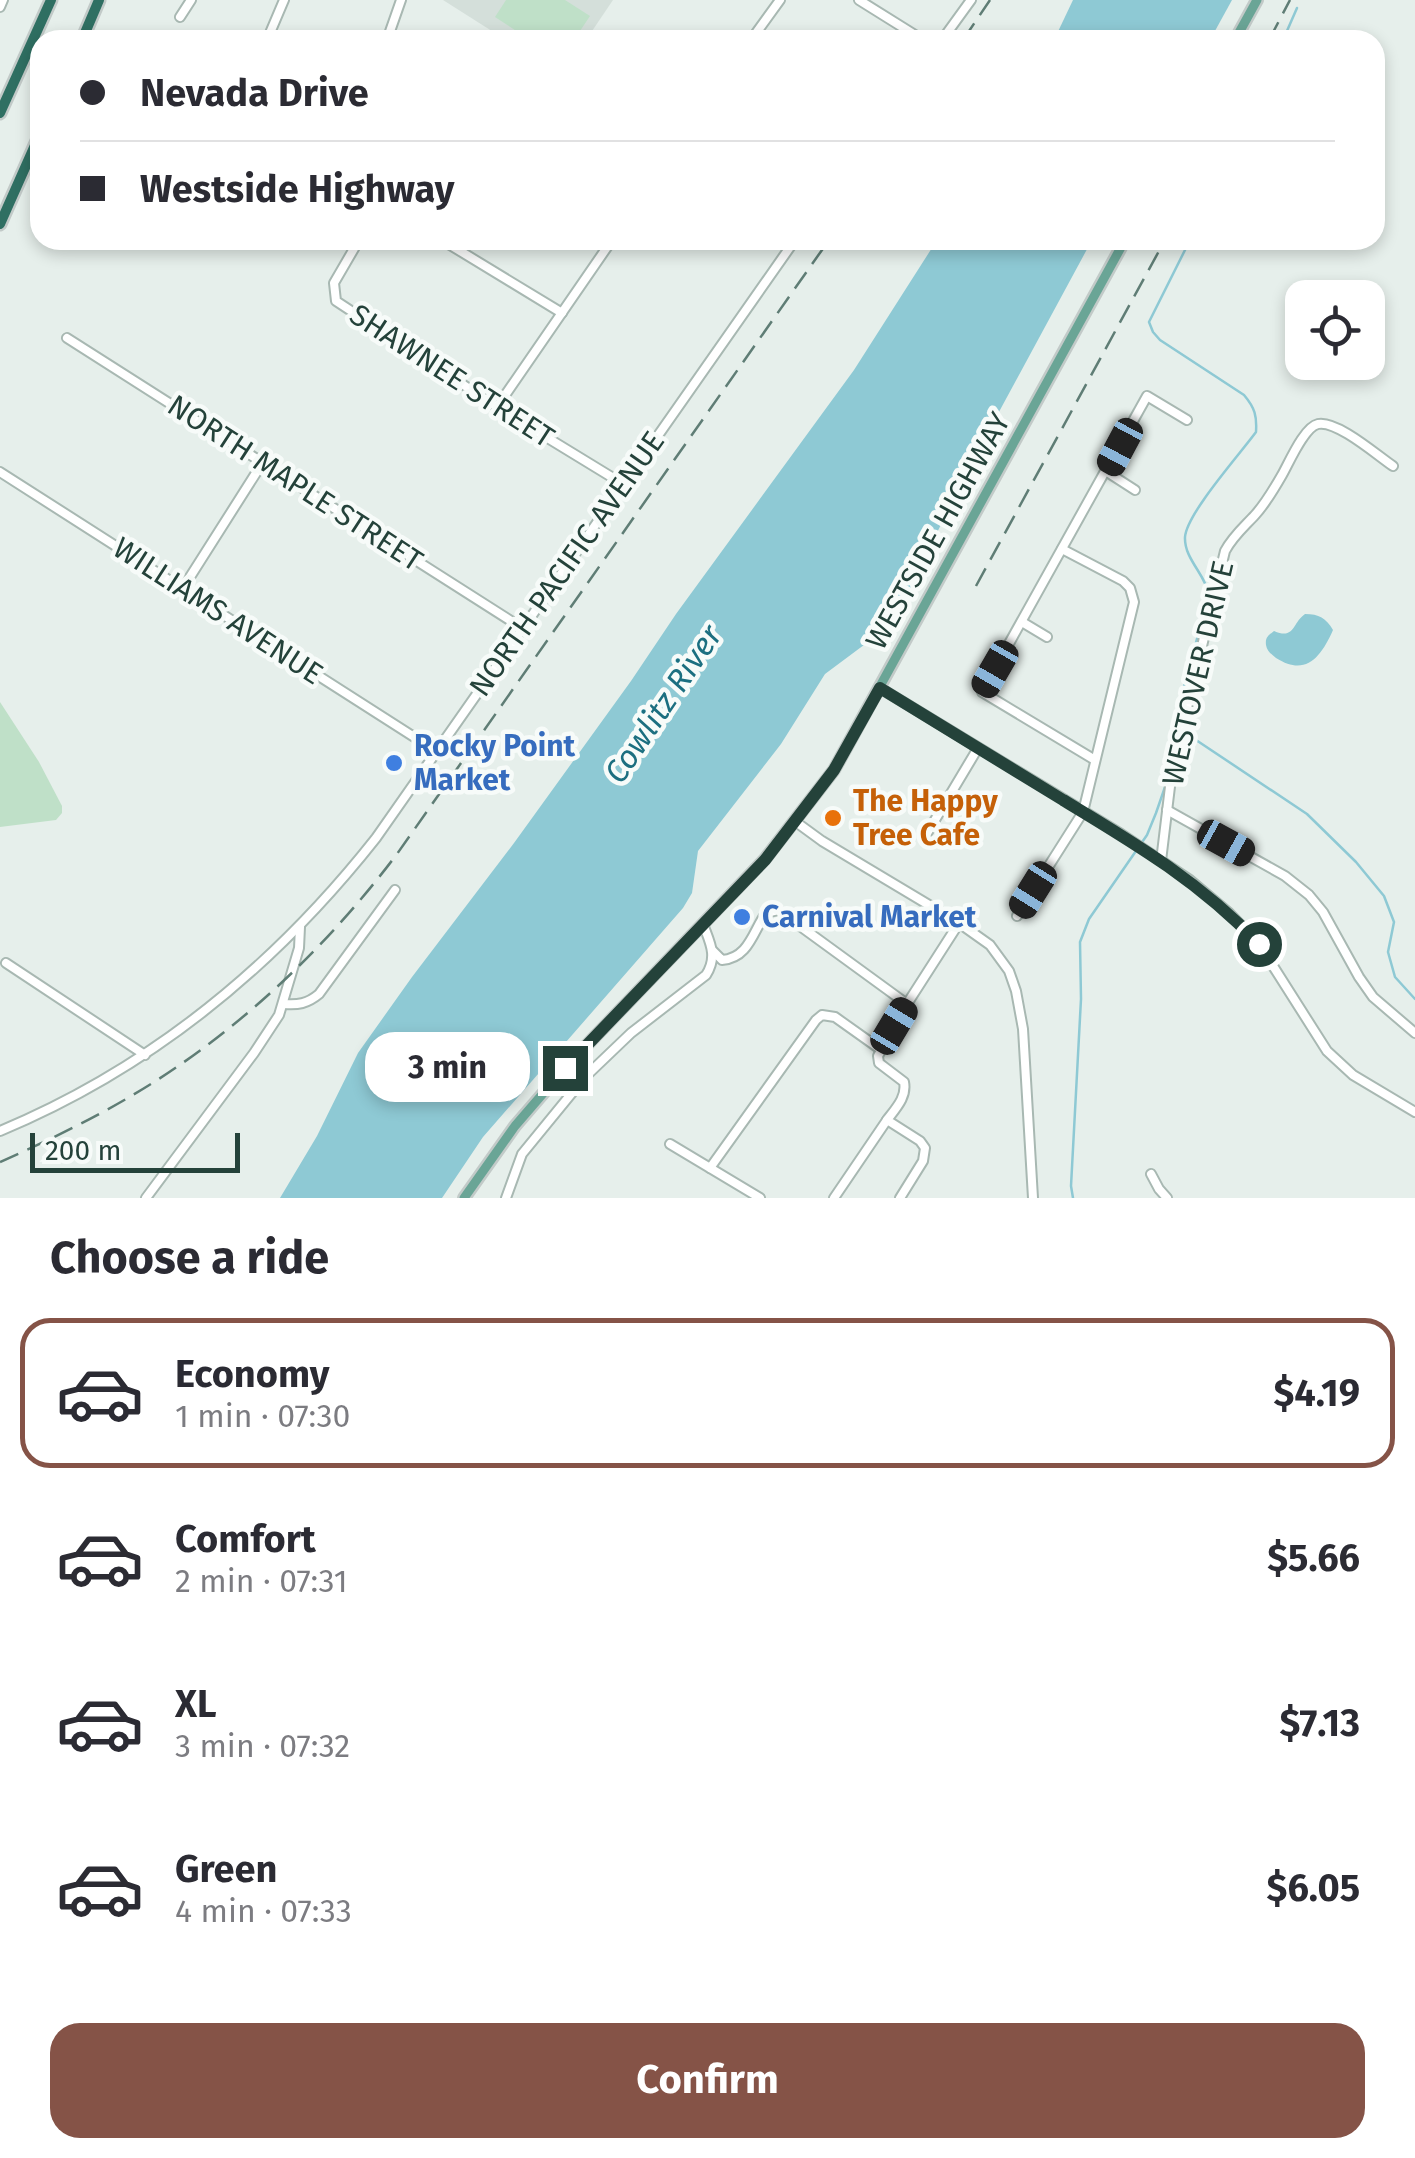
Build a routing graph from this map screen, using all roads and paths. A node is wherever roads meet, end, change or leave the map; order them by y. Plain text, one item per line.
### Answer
1 (51, 0) edge
2 (100, 0) edge
3 (191, 0) edge
4 (284, 0) edge
5 (401, 0) edge
6 (780, 0) edge
7 (860, 0) edge
8 (971, 0) edge
9 (1257, 0) edge
10 (180, 17) dead end
11 (37, 30) edge
12 (86, 30) edge
13 (270, 30) edge
14 (390, 30) edge
15 (758, 30) edge
16 (907, 30) edge
17 (949, 30) edge
18 (1240, 30) edge
19 (30, 47) edge
20 (0, 113) edge
21 (30, 156) edge
22 (0, 224) edge
23 (353, 250) edge
24 (458, 250) edge
25 (605, 250) edge
26 (788, 250) edge
27 (1120, 250) edge
28 (562, 313) junction
29 (67, 338) dead end
30 (497, 408) junction
31 (1187, 420) dead end
32 (263, 462) junction
33 (1393, 466) dead end
34 (0, 472) edge
35 (1106, 472) junction
36 (623, 484) junction
37 (1135, 490) dead end
38 (1062, 549) junction
39 (182, 588) junction
40 (1022, 622) junction
41 (522, 628) junction
42 (1047, 638) dead end
43 (880, 688) junction
44 (978, 748) junction
45 (436, 751) junction
46 (1094, 760) junction
47 (1166, 810) junction
48 (1083, 812) junction
49 (796, 822) junction
50 (926, 835) dead end
51 (1161, 860) junction
52 (394, 890) dead end
53 (1017, 916) dead end
54 (959, 923) junction
55 (703, 924) junction
56 (300, 927) junction
57 (713, 951) junction
58 (6, 964) dead end
59 (284, 1004) junction
60 (907, 1004) junction
61 (1415, 1032) edge
62 (880, 1049) junction
63 (145, 1055) junction
64 (1415, 1112) edge
65 (888, 1120) junction
66 (0, 1131) edge
67 (670, 1144) dead end
68 (710, 1168) junction
69 (1151, 1174) dead end
70 (146, 1198) edge
71 (464, 1198) edge
72 (506, 1198) edge
73 (760, 1198) edge
74 (834, 1198) edge
75 (900, 1198) edge
76 (1033, 1198) edge
77 (1167, 1198) edge

1 - 11 highway
2 - 12 highway
3 - 10 street
4 - 13 street
5 - 14 street
6 - 15 street
7 - 16 street
8 - 17 street
9 - 18 main road
19 - 20 highway
21 - 22 highway
23 - 30 street, SHAWNEE STREET
24 - 28 street
25 - 28 street
26 - 36 street, NORTH PACIFIC AVENUE
27 - 43 main road, WESTSIDE HIGHWAY
28 - 30 street
29 - 32 street, NORTH MAPLE STREET
30 - 36 street, SHAWNEE STREET
31 - 35 street
32 - 39 street
32 - 41 street, NORTH MAPLE STREET
33 - 47 street, WESTOVER DRIVE
34 - 39 street, WILLIAMS AVENUE
35 - 37 street
35 - 38 street
36 - 41 street, NORTH PACIFIC AVENUE
38 - 40 street
38 - 46 street
39 - 45 street, WILLIAMS AVENUE
40 - 42 street
40 - 46 street
41 - 45 street, NORTH PACIFIC AVENUE
43 - 44 street
43 - 49 main road, WESTSIDE HIGHWAY
44 - 48 street
44 - 50 street
45 - 56 street, NORTH PACIFIC AVENUE
46 - 48 street
47 - 51 street, WESTOVER DRIVE
47 - 61 street
48 - 51 street
48 - 53 street
49 - 54 street
49 - 55 main road, WESTSIDE HIGHWAY
51 - 64 street
52 - 59 street
54 - 60 street
54 - 76 street
55 - 57 street
55 - 71 main road, WESTSIDE HIGHWAY
56 - 59 street
56 - 63 street, NORTH PACIFIC AVENUE
57 - 60 street
57 - 72 street
58 - 63 street
59 - 70 street
60 - 62 street
62 - 65 street
62 - 68 street
63 - 66 street, NORTH PACIFIC AVENUE
65 - 74 street
65 - 75 street
67 - 68 street
68 - 73 street
69 - 77 street

